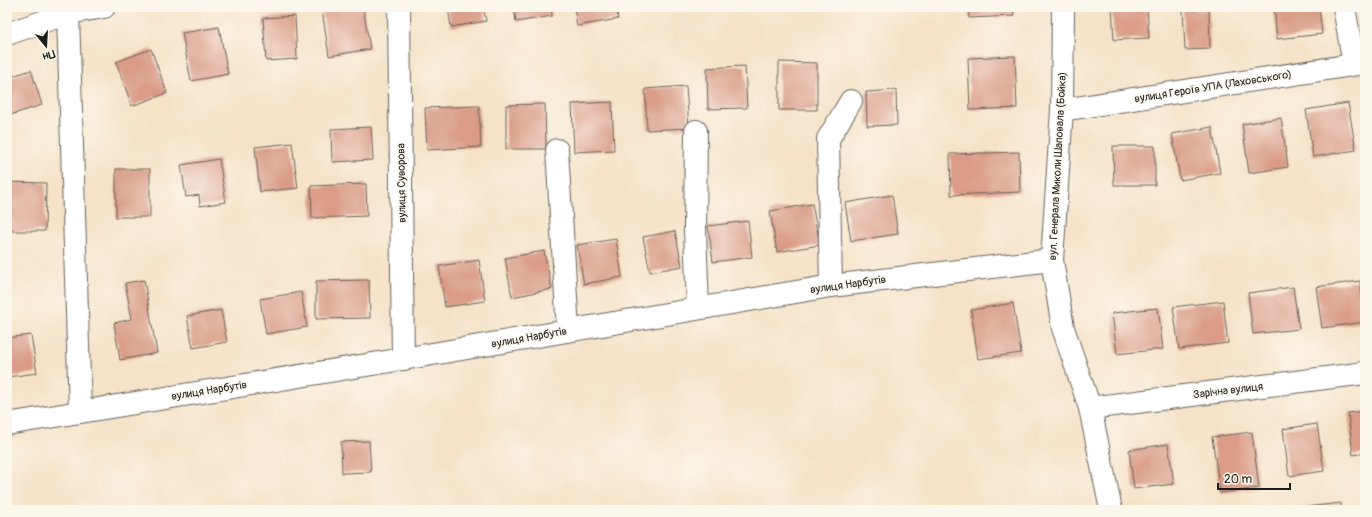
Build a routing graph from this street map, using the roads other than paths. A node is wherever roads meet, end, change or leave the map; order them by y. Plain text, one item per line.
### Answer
1 (104, 7) edge
2 (399, 7) edge
3 (1063, 7) edge
4 (1344, 7) edge
5 (68, 13) junction
6 (7, 34) edge
7 (1360, 64) edge
8 (850, 101) dead end
9 (1062, 110) junction
10 (696, 131) dead end
11 (557, 150) dead end
12 (1052, 260) junction
13 (831, 286) junction
14 (698, 308) junction
15 (568, 330) junction
16 (403, 359) junction
17 (1365, 373) edge
18 (1090, 408) junction
19 (80, 412) junction
20 (7, 424) edge
21 (1111, 510) edge

1 - 5 street
2 - 16 street, вулиця Суворова
3 - 9 street, вул. Генерала Миколи Шаповала (Бойка)
4 - 7 street
5 - 6 street
5 - 19 street
7 - 9 street, вулиця Героїв УПА (Лаховського)
8 - 13 street
9 - 12 street, вул. Генерала Миколи Шаповала (Бойка)
10 - 14 street
11 - 15 street
12 - 13 street, вулиця Нарбутів
12 - 18 street, вул. Генерала Миколи Шаповала (Бойка)
13 - 14 street, вулиця Нарбутів
14 - 15 street, вулиця Нарбутів
15 - 16 street, вулиця Нарбутів
16 - 19 street, вулиця Нарбутів
17 - 18 street, Зарічна вулиця
18 - 21 street, вул. Генерала Миколи Шаповала (Бойка)
19 - 20 street, вулиця Нарбутів

